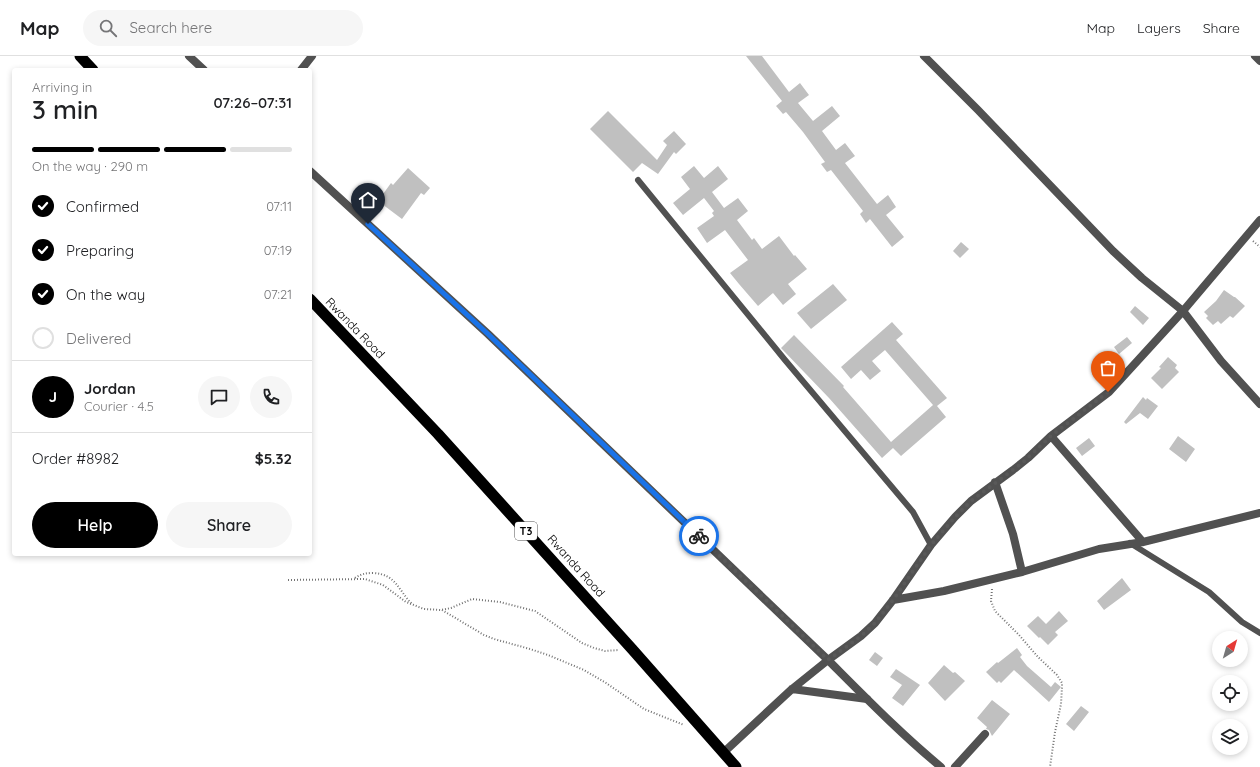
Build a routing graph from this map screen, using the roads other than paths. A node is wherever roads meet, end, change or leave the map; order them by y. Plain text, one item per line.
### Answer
1 (80, 56) edge
2 (190, 56) edge
3 (312, 56) edge
4 (924, 56) edge
5 (1254, 56) edge
6 (1260, 61) edge
7 (92, 68) edge
8 (202, 68) edge
9 (303, 68) edge
10 (312, 173) edge
11 (638, 180) dead end
12 (1260, 220) edge
13 (312, 302) edge
14 (1183, 311) junction
15 (1260, 404) edge
16 (1051, 436) junction
17 (995, 482) junction
18 (1260, 514) edge
19 (1143, 542) junction
20 (1130, 543) junction
21 (931, 545) junction
22 (1022, 572) junction
23 (893, 600) junction
24 (1260, 633) edge
25 (828, 660) junction
26 (792, 689) junction
27 (867, 699) junction
28 (985, 734) dead end
29 (723, 753) junction
30 (736, 767) edge
31 (941, 767) edge
32 (954, 767) edge

1 - 7 highway
2 - 8 street
3 - 9 street
4 - 14 street
5 - 6 street
10 - 25 street
11 - 21 lane
12 - 14 street
13 - 29 highway, Rwanda Road / T3
14 - 15 street
14 - 16 street
16 - 17 street
16 - 19 street
17 - 21 street
17 - 22 street
18 - 19 street
19 - 20 street
20 - 22 street
20 - 24 lane
21 - 23 street
22 - 23 street
23 - 25 street
25 - 26 street
25 - 27 street
26 - 27 street
26 - 29 street
27 - 31 street
28 - 32 street
29 - 30 highway, Rwanda Road / T3

